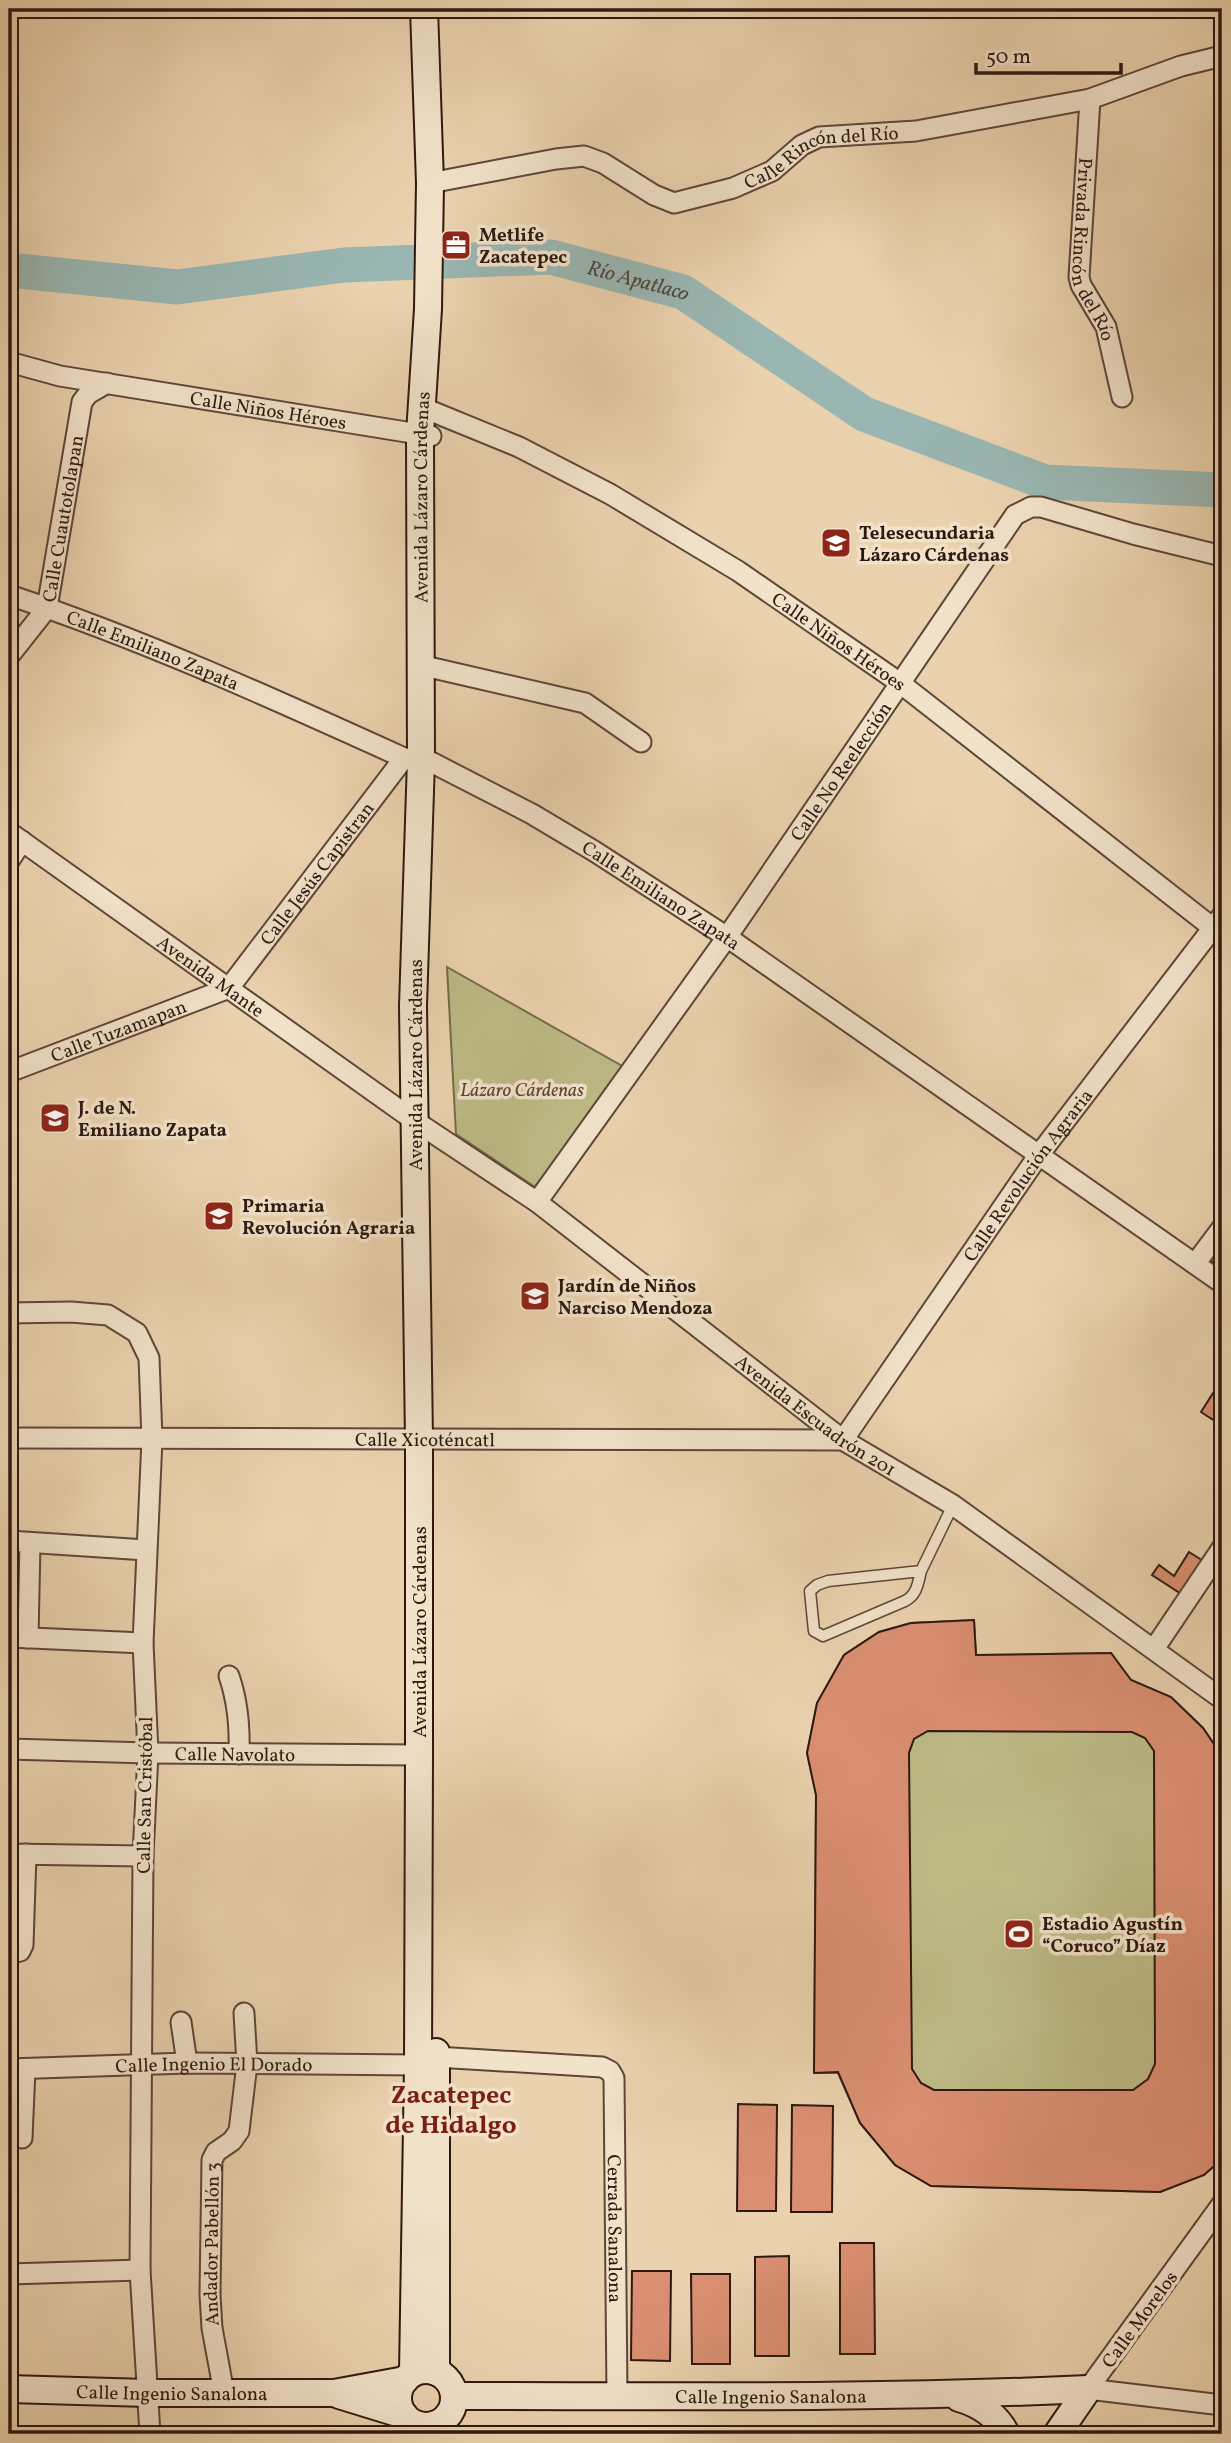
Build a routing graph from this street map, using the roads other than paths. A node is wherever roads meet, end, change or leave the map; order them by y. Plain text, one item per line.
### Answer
1 (424, 9) edge
2 (439, 9) edge
3 (1222, 56) edge
4 (1090, 99) junction
5 (434, 192) junction
6 (9, 362) edge
7 (107, 383) junction
8 (1122, 397) dead end
9 (426, 423) junction
10 (1222, 556) edge
11 (9, 595) edge
12 (47, 608) junction
13 (9, 656) edge
14 (433, 668) junction
15 (900, 683) junction
16 (641, 742) dead end
17 (419, 760) junction
18 (15, 837) edge
19 (9, 862) edge
20 (1219, 927) edge
21 (727, 937) junction
22 (229, 988) junction
23 (9, 1072) edge
24 (423, 1127) junction
25 (1038, 1156) junction
26 (537, 1202) junction
27 (1222, 1228) edge
28 (1195, 1264) junction
29 (1222, 1283) edge
30 (9, 1313) edge
31 (9, 1438) edge
32 (152, 1439) junction
33 (427, 1440) junction
34 (843, 1440) junction
35 (953, 1505) junction
36 (9, 1541) edge
37 (30, 1543) junction
38 (1222, 1548) edge
39 (146, 1550) junction
40 (921, 1571) junction
41 (19, 1638) edge
42 (143, 1643) junction
43 (1154, 1649) junction
44 (229, 1676) dead end
45 (1222, 1699) edge
46 (9, 1749) edge
47 (148, 1754) junction
48 (239, 1754) junction
49 (419, 1755) junction
50 (17, 1854) edge
51 (144, 1856) junction
52 (427, 1915) junction
53 (16, 1950) edge
54 (244, 2013) dead end
55 (181, 2022) dead end
56 (427, 2061) junction
57 (187, 2063) junction
58 (247, 2064) junction
59 (142, 2065) junction
60 (602, 2067) joint
61 (17, 2069) edge
62 (22, 2138) dead end
63 (1222, 2204) edge
64 (140, 2270) junction
65 (9, 2274) edge
66 (418, 2375) junction
67 (9, 2389) edge
68 (1088, 2389) junction
69 (147, 2393) junction
70 (224, 2393) junction
71 (334, 2393) junction
72 (951, 2395) junction
73 (454, 2396) junction
74 (617, 2396) junction
75 (1222, 2405) edge
76 (404, 2415) junction
77 (437, 2429) edge
78 (150, 2434) edge
79 (1006, 2434) edge
80 (1057, 2434) edge

1 - 5 main road, Avenida Lázaro Cárdenas
2 - 5 main road, Avenida Lázaro Cárdenas
3 - 4 street, Calle Rincón del Río
4 - 5 street, Calle Rincón del Río
4 - 8 street, Privada Rincón del Río
5 - 9 main road, Avenida Lázaro Cárdenas
6 - 7 street, Calle Niños Héroes
7 - 9 street, Calle Niños Héroes
7 - 12 street, Calle Cuautotolapan
9 - 14 main road, Avenida Lázaro Cárdenas
9 - 15 street, Calle Niños Héroes
9 - 17 main road, Avenida Lázaro Cárdenas
10 - 15 street, Calle No Reelección
11 - 12 street, Calle Emiliano Zapata
12 - 13 street, Calle Cuautotolapan
12 - 17 street, Calle Emiliano Zapata
14 - 16 street
14 - 17 main road, Avenida Lázaro Cárdenas
15 - 20 street, Calle Niños Héroes
15 - 21 street, Calle No Reelección
17 - 21 street, Calle Emiliano Zapata
17 - 22 street, Calle Jesús Capistran
17 - 24 main road, Avenida Lázaro Cárdenas
18 - 19 street
18 - 22 street, Avenida Mante
20 - 25 street, Calle Revolución Agraria
21 - 25 street, Calle Emiliano Zapata
21 - 26 street, Calle No Reelección
22 - 23 street, Calle Tuzamapan
22 - 24 street, Avenida Mante
24 - 26 street, Avenida Escuadrón 201
24 - 33 main road, Avenida Lázaro Cárdenas
25 - 28 street, Calle Emiliano Zapata
25 - 34 street, Calle Revolución Agraria
26 - 34 street, Avenida Escuadrón 201
27 - 28 street
28 - 29 street, Calle Emiliano Zapata
30 - 32 street, Calle San Cristóbal
31 - 32 street, Calle Xicoténcatl
32 - 33 street, Calle Xicoténcatl
32 - 39 street, Calle San Cristóbal
33 - 34 street, Calle Xicoténcatl
33 - 49 main road, Avenida Lázaro Cárdenas
33 - 52 main road, Avenida Lázaro Cárdenas
34 - 35 street, Avenida Escuadrón 201
35 - 40 lane
35 - 43 street, Avenida Escuadrón 201
36 - 37 street
37 - 39 street
37 - 41 street
38 - 43 street
39 - 42 street, Calle San Cristóbal
40 - 40 lane
41 - 42 street
42 - 47 street, Calle San Cristóbal
43 - 45 street, Avenida Escuadrón 201
44 - 48 street
46 - 47 street, Calle Navolato
47 - 48 street, Calle Navolato
47 - 51 street, Calle San Cristóbal
48 - 49 street, Calle Navolato
49 - 52 main road, Avenida Lázaro Cárdenas
50 - 51 street
50 - 53 street
51 - 59 street, Calle San Cristóbal
52 - 56 main road, Avenida Lázaro Cárdenas
54 - 58 street, Andador Pabellón 3
55 - 57 street
56 - 58 street, Calle Ingenio El Dorado
56 - 60 street, Calle Ingenio El Dorado
56 - 66 main road, Avenida Lázaro Cárdenas
57 - 58 street, Calle Ingenio El Dorado
57 - 59 street, Calle Ingenio El Dorado
58 - 70 street, Andador Pabellón 3
59 - 61 street, Calle Ingenio El Dorado
59 - 64 street, Calle San Cristóbal
60 - 74 street, Cerrada Sanalona
61 - 62 street
63 - 68 street, Calle Morelos
64 - 65 street
64 - 69 street, Calle San Cristóbal
66 - 71 main road, Calle Ingenio Sanalona
66 - 73 main road
66 - 76 main road
67 - 69 main road, Calle Ingenio Sanalona
68 - 72 main road, Calle Ingenio Sanalona
68 - 75 street
68 - 80 main road, Calle Morelos
69 - 70 main road, Calle Ingenio Sanalona
69 - 78 street, Calle San Cristóbal
70 - 71 main road, Calle Ingenio Sanalona
71 - 76 main road, Calle Ingenio Sanalona
72 - 74 main road, Calle Ingenio Sanalona
72 - 79 main road
73 - 74 main road, Calle Ingenio Sanalona
73 - 77 main road
76 - 77 main road

